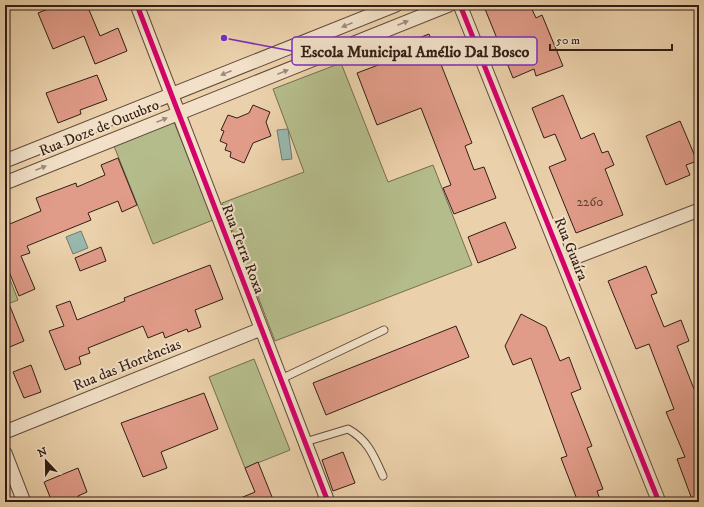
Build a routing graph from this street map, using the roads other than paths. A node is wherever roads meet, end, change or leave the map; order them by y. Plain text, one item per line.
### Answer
1 (137, 5) edge
2 (396, 5) edge
3 (449, 5) edge
4 (460, 5) edge
5 (171, 95) junction
6 (178, 113) junction
7 (5, 161) edge
8 (5, 183) edge
9 (699, 210) edge
10 (563, 262) junction
11 (261, 329) junction
12 (384, 330) dead end
13 (281, 379) junction
14 (5, 432) edge
15 (305, 442) junction
16 (5, 453) edge
17 (383, 476) dead end
18 (24, 502) edge
19 (328, 502) edge
20 (659, 502) edge

1 - 5 street, Rua Terra Roxa
2 -> 5 street
6 -> 3 street, Rua Doze de Outubro
4 - 10 street, Rua Guaíra
5 - 6 street, Rua Terra Roxa
5 - 7 street
8 -> 6 street, Rua Doze de Outubro
6 - 11 street, Rua Terra Roxa
9 - 10 street
10 - 20 street, Rua Guaíra
11 - 13 street, Rua Terra Roxa
11 - 14 street, Rua das Hortências
12 - 13 lane
13 - 15 street, Rua Terra Roxa
15 - 17 lane
15 - 19 street, Rua Terra Roxa
16 - 18 street

